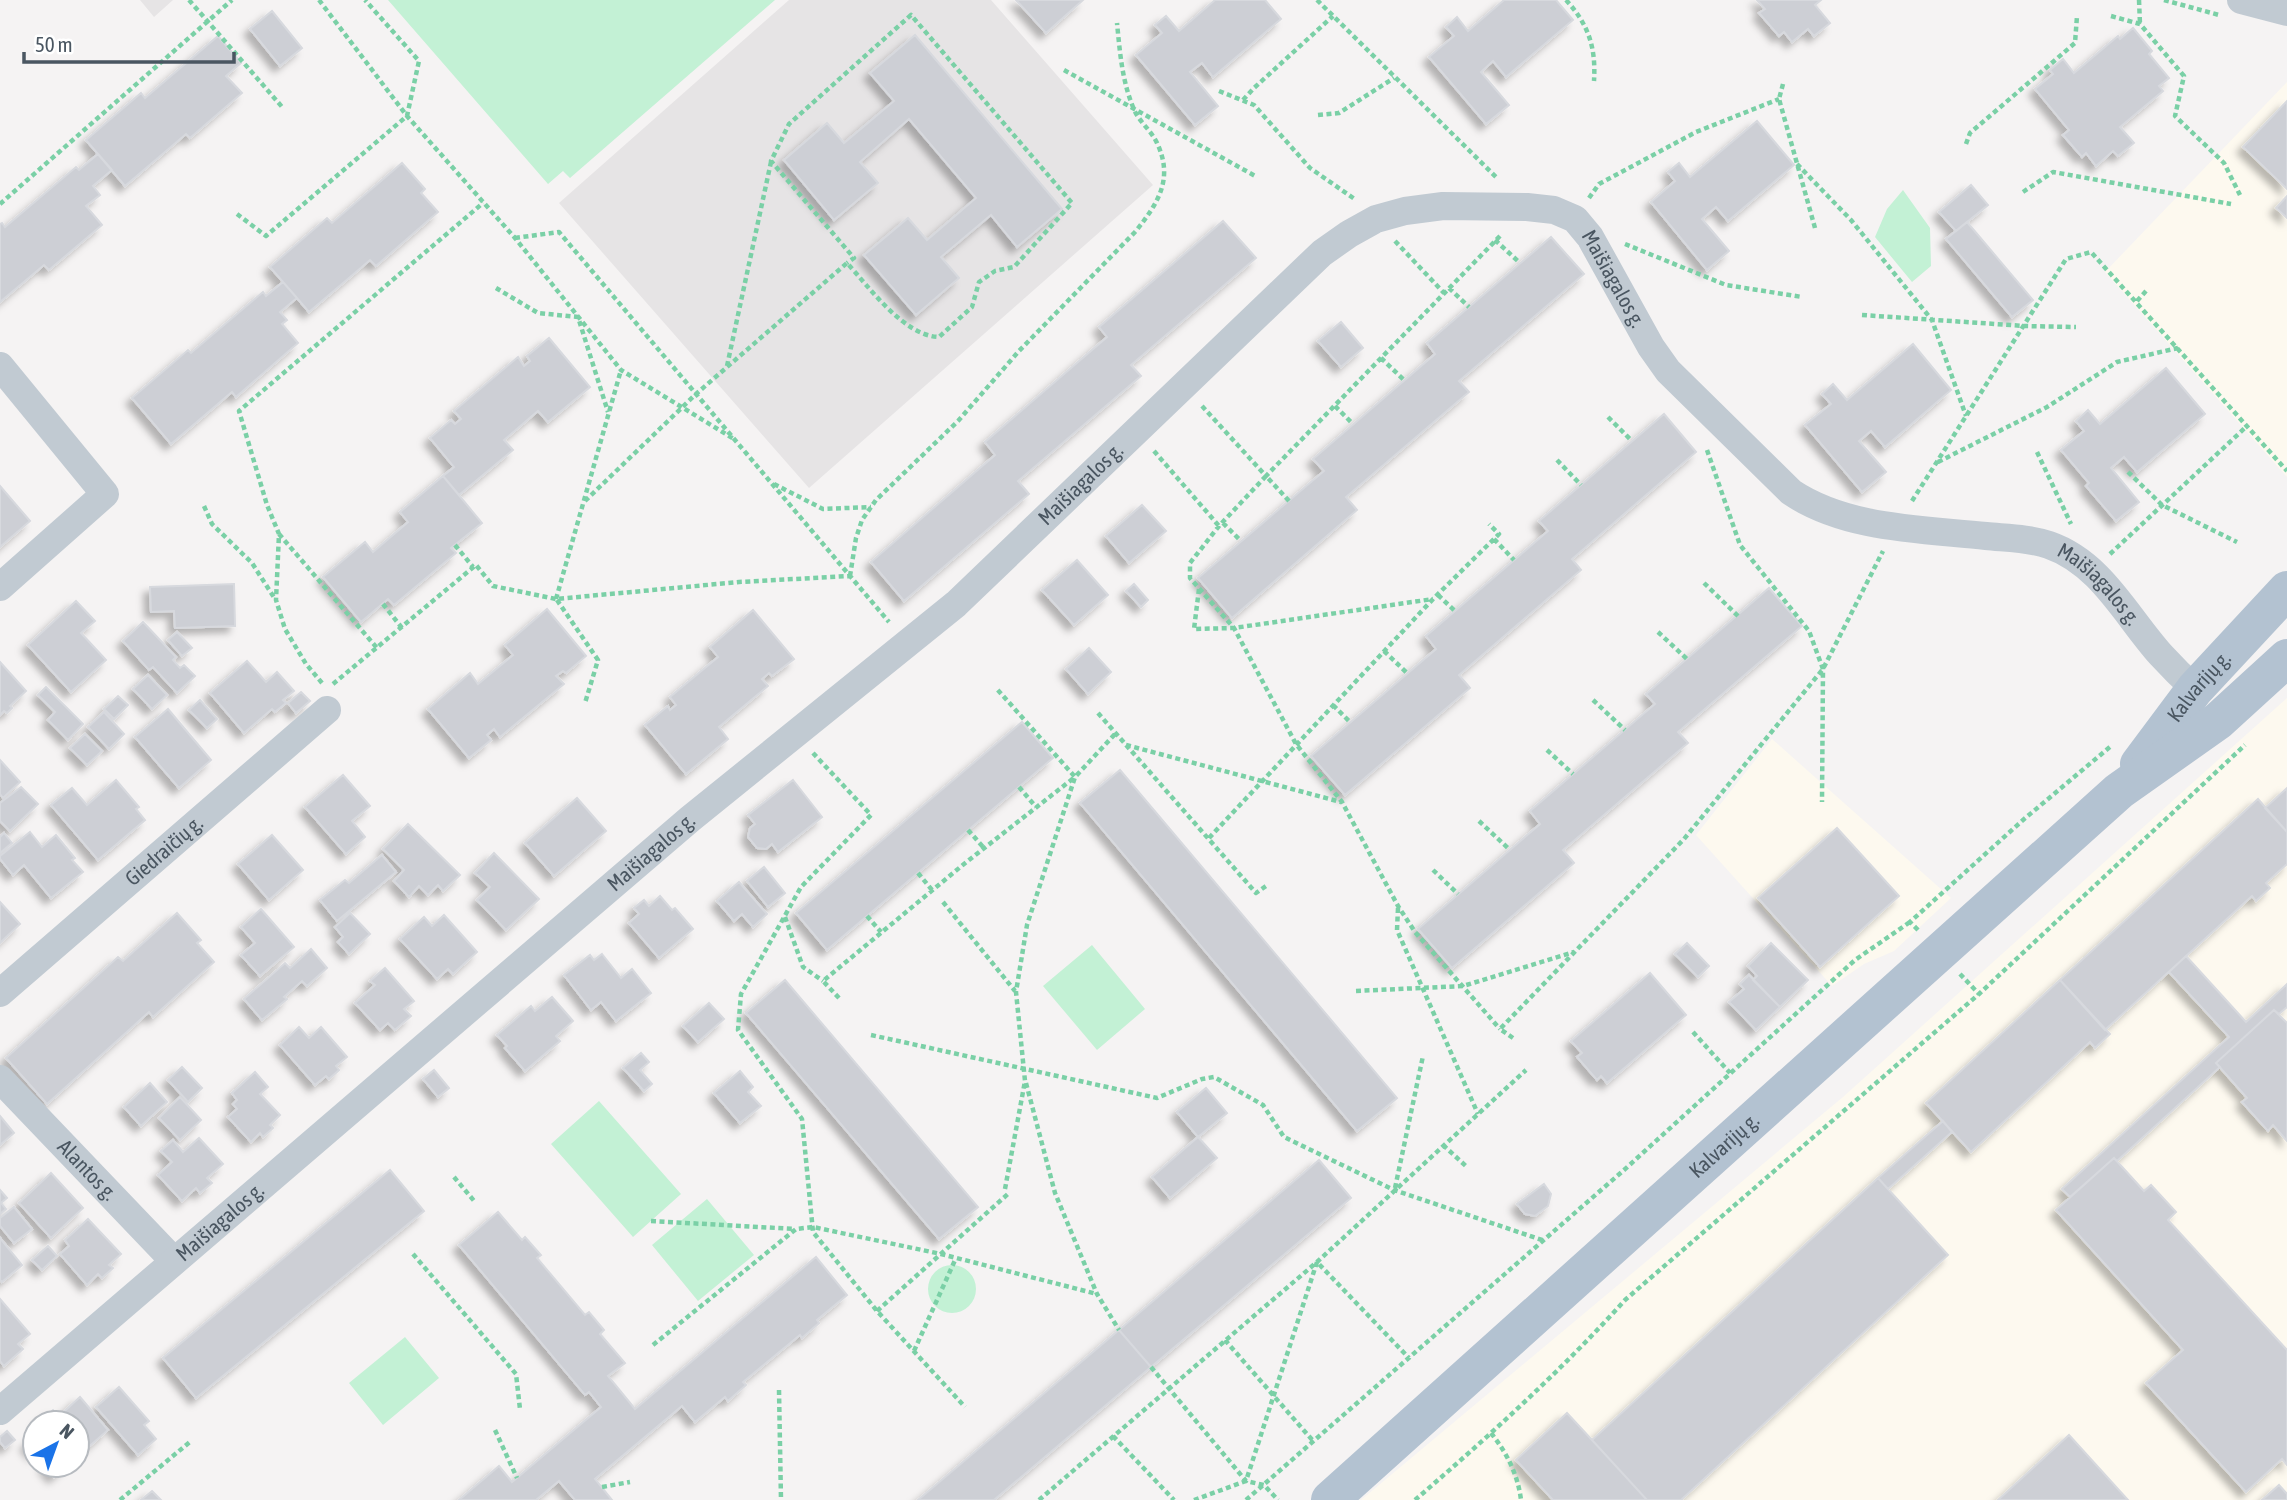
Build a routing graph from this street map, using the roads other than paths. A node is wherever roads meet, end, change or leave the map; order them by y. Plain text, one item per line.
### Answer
1 (2241, 0) edge
2 (2287, 12) edge
3 (0, 366) edge
4 (0, 587) edge
5 (2287, 590) edge
6 (2287, 658) edge
7 (2195, 689) junction
8 (327, 710) dead end
9 (2119, 792) junction
10 (0, 993) edge
11 (0, 1079) edge
12 (174, 1261) junction
13 (0, 1411) edge
14 (1329, 1500) edge

1 - 2 street
3 - 4 street
5 - 7 main road, Kalvarijų g.
6 - 9 main road, Kalvarijų g.
7 - 9 main road, Kalvarijų g.
7 - 12 street, Maišiagalos g.
8 - 10 street, Giedraičių g.
9 - 14 main road, Kalvarijų g.
11 - 12 street, Alantos g.
12 - 13 street, Maišiagalos g.

